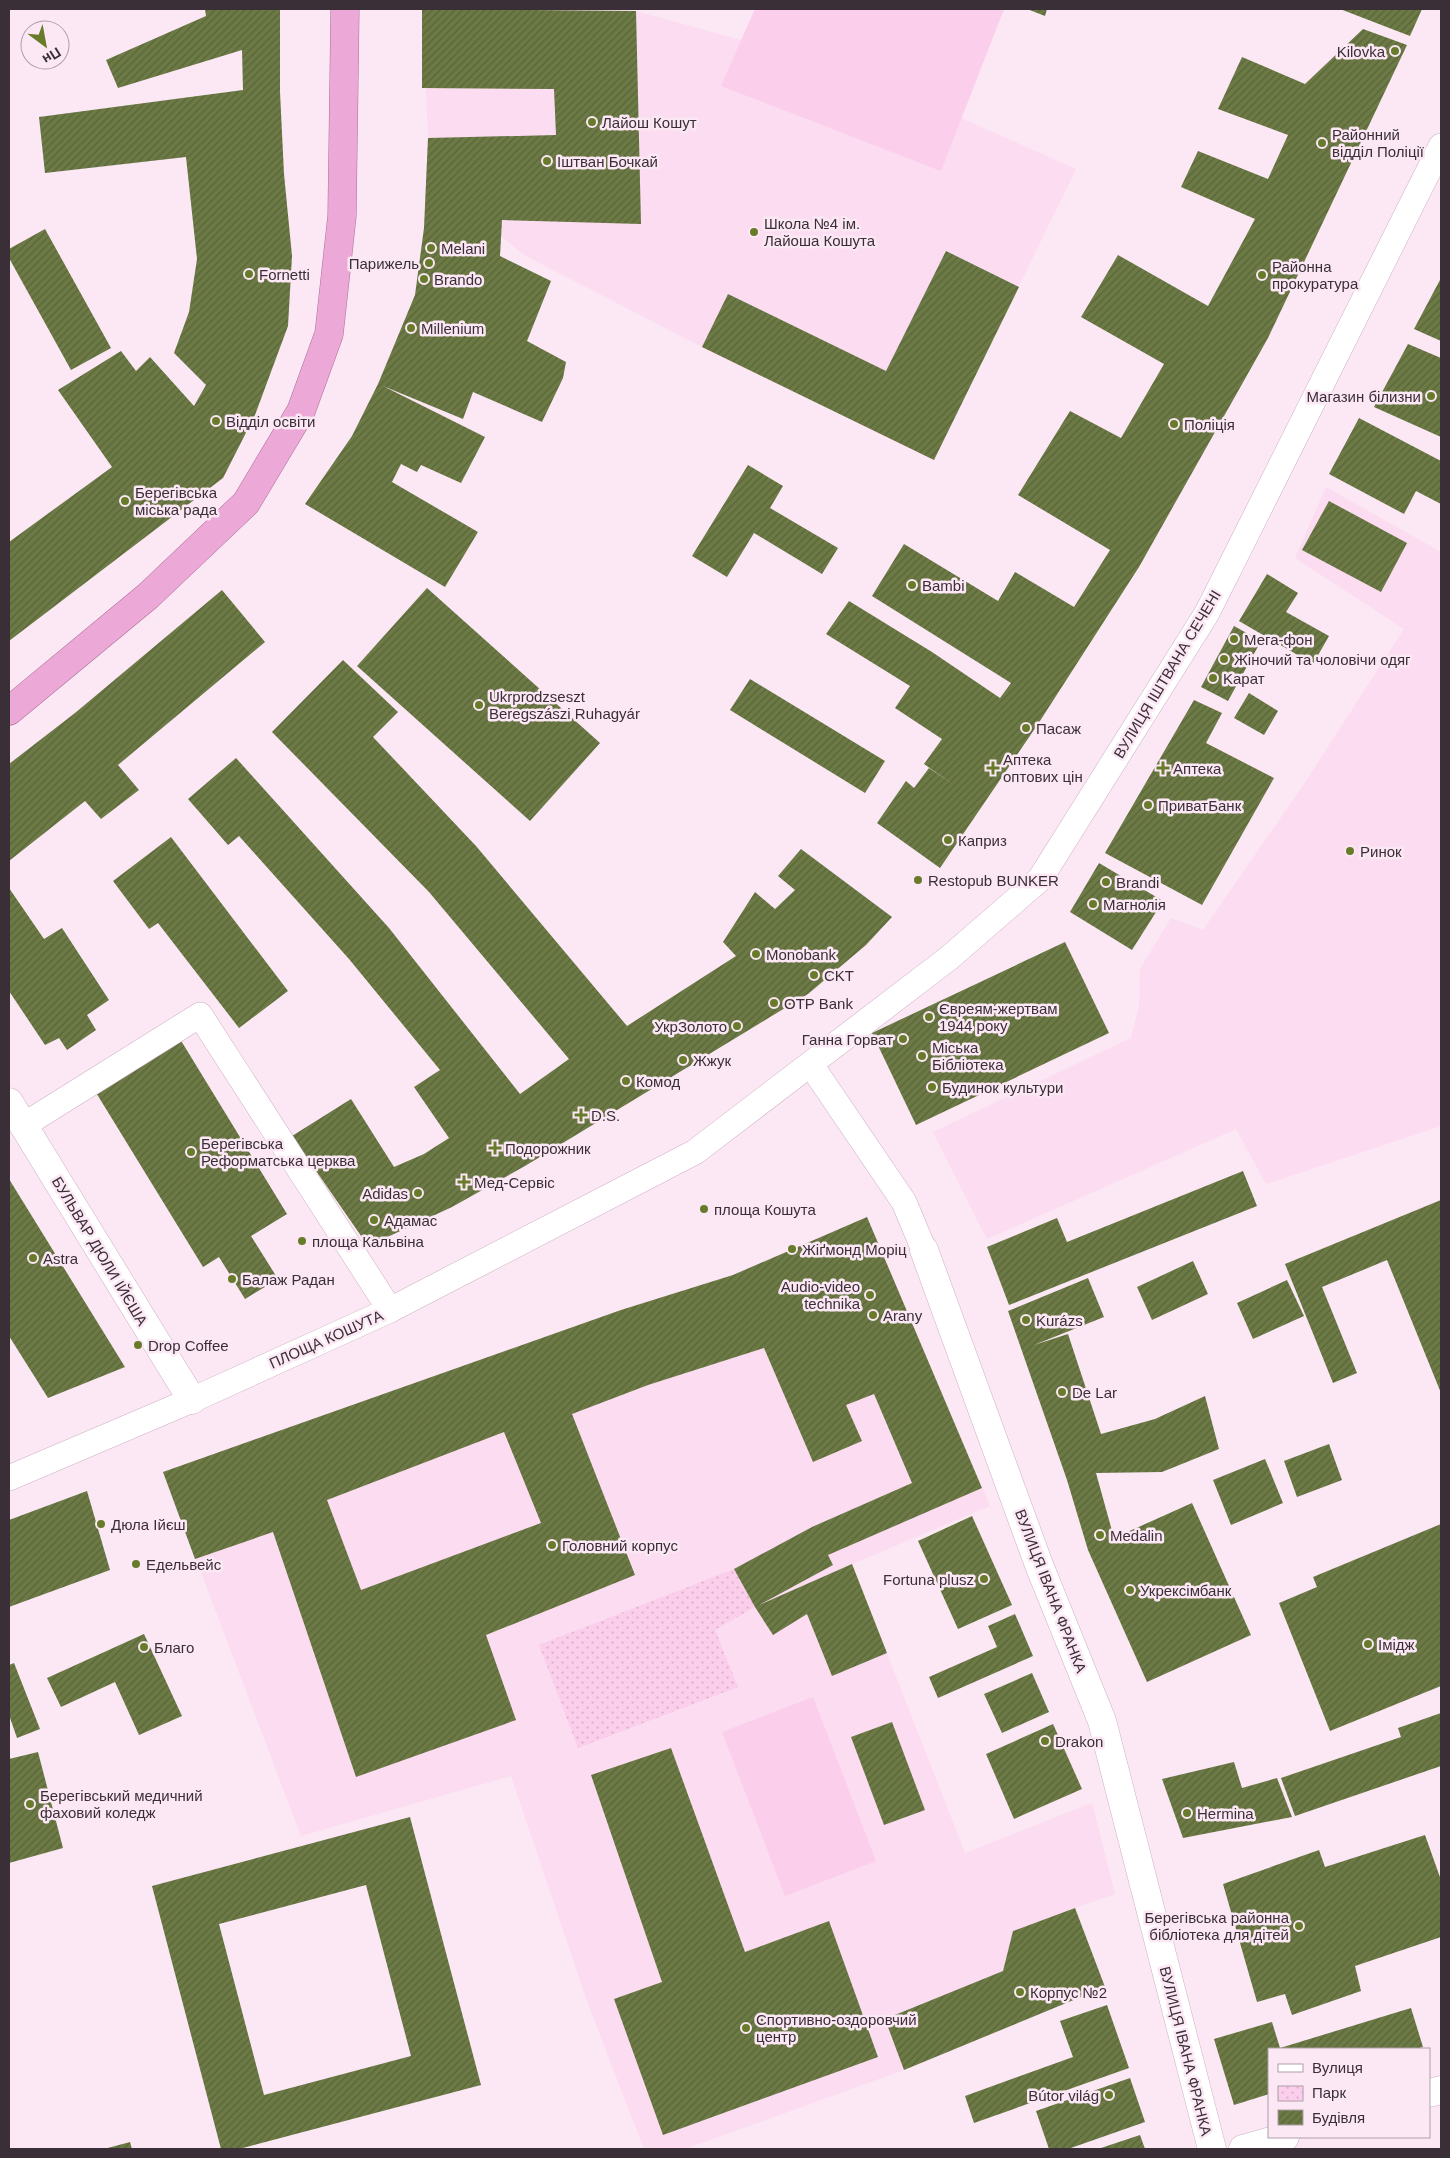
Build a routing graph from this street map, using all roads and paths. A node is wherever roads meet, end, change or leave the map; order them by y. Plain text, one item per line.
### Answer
1 (345, 9) edge
2 (1441, 146) edge
3 (9, 711) edge
4 (811, 1065) junction
5 (9, 1102) edge
6 (24, 1125) junction
7 (924, 1250) joint
8 (390, 1310) junction
9 (192, 1400) junction
10 (9, 1478) edge
11 (1281, 2138) edge
12 (1212, 2149) edge
13 (1243, 2149) edge

1 - 3 highway
2 - 4 street, ВУЛИЦЯ ІШТВАНА СЕЧЕНІ
4 - 7 street, ВУЛИЦЯ ІВАНА ФРАНКА
4 - 8 street, ПЛОЩА КОШУТА
5 - 6 street, БУЛЬВАР ДЮЛИ ІЙЄША
6 - 8 street
6 - 9 street, БУЛЬВАР ДЮЛИ ІЙЄША
7 - 12 street, ВУЛИЦЯ ІВАНА ФРАНКА
8 - 9 street, ПЛОЩА КОШУТА
9 - 10 street, ПЛОЩА КОШУТА
11 - 13 street

